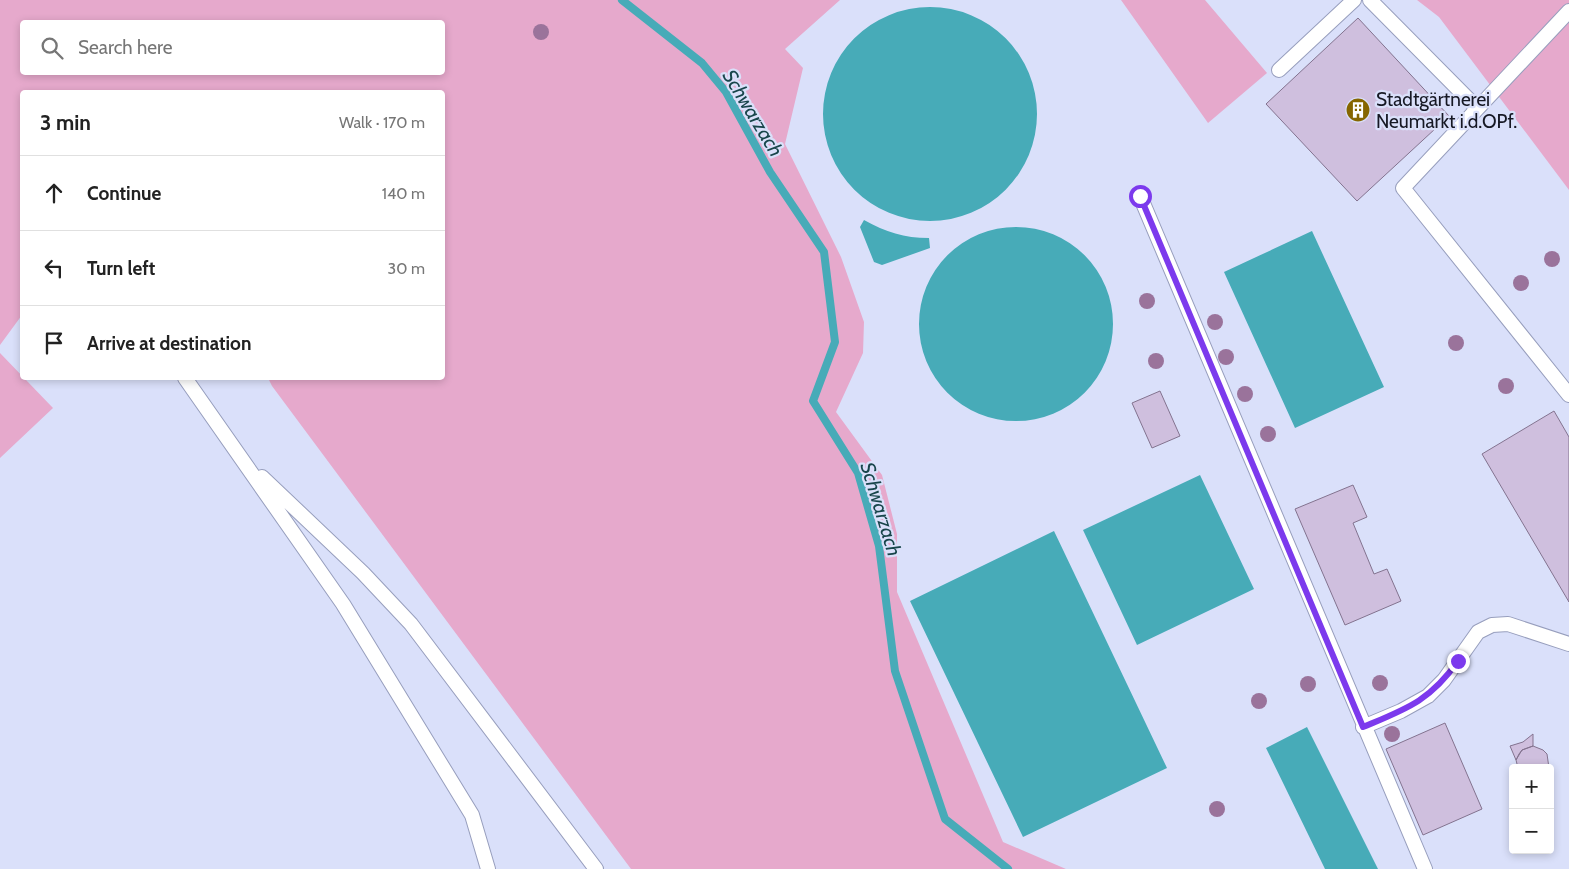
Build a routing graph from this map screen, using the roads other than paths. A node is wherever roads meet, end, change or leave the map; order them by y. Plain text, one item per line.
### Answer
1 (1354, 0) edge
2 (1370, 0) edge
3 (1569, 11) edge
4 (1279, 70) dead end
5 (1477, 108) junction
6 (1140, 196) dead end
7 (186, 380) edge
8 (1569, 395) edge
9 (241, 457) junction
10 (1569, 644) edge
11 (1363, 727) junction
12 (488, 869) edge
13 (596, 869) edge
14 (1425, 869) edge

1 - 4 lane
2 - 5 lane
3 - 5 lane
5 - 8 lane
6 - 11 lane
7 - 9 lane
9 - 12 lane
9 - 13 lane
10 - 11 lane
11 - 14 lane

